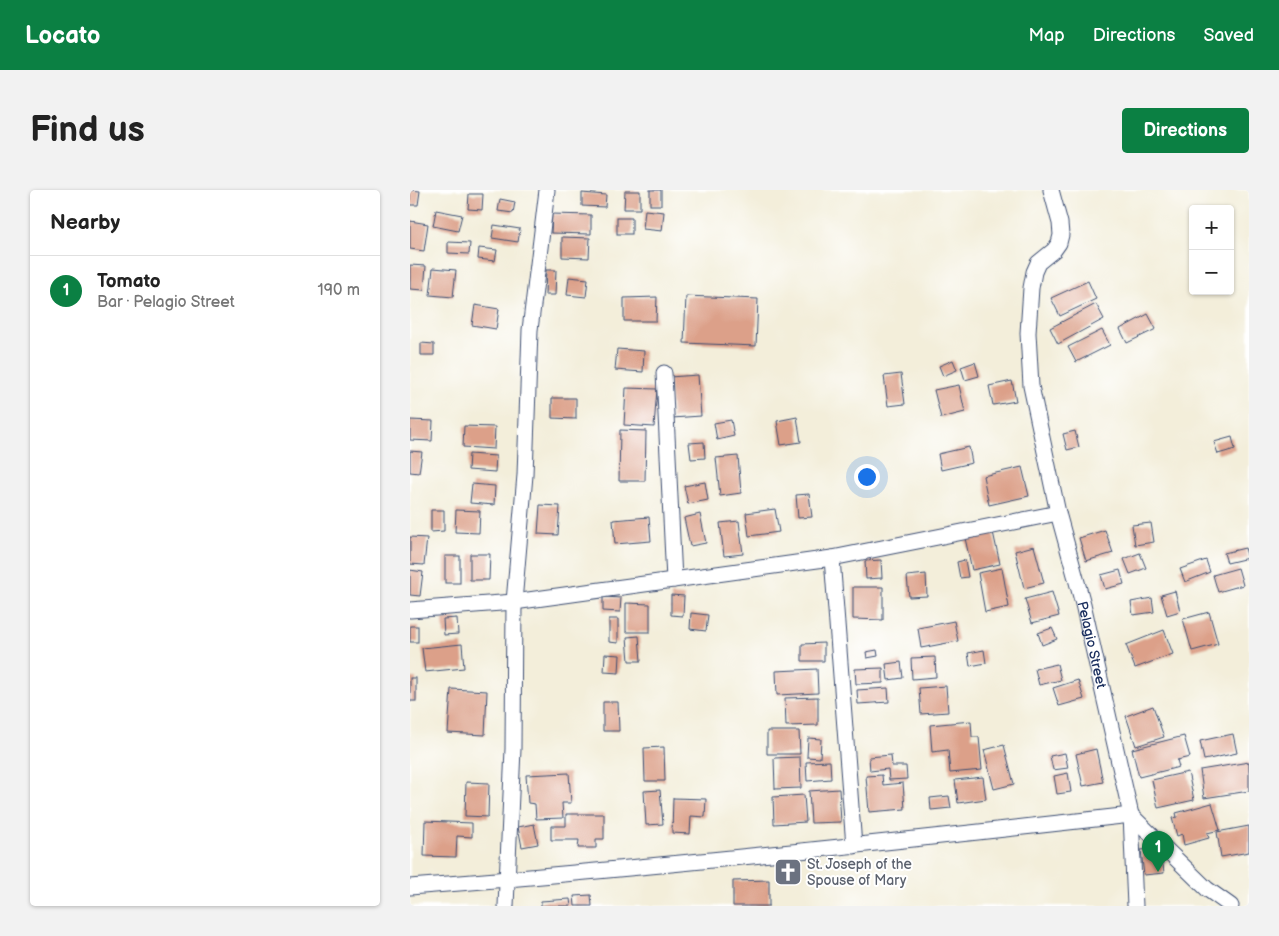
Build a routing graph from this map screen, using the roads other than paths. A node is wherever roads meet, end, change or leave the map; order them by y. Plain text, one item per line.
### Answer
1 (547, 190) edge
2 (1051, 190) edge
3 (664, 373) dead end
4 (1058, 513) junction
5 (832, 558) junction
6 (674, 580) junction
7 (514, 602) junction
8 (410, 610) edge
9 (1131, 815) junction
10 (854, 846) junction
11 (506, 880) junction
12 (410, 887) edge
13 (506, 906) edge
14 (1135, 906) edge
15 (1231, 906) edge

1 - 7 street
2 - 4 street, Pelagio Street
3 - 6 street
4 - 5 street
4 - 9 street, Pelagio Street
5 - 6 street
5 - 10 street
6 - 7 street
7 - 8 street
7 - 11 street
9 - 10 street
9 - 14 street, Pelagio Street
9 - 15 street
10 - 11 street
11 - 12 street
11 - 13 street

